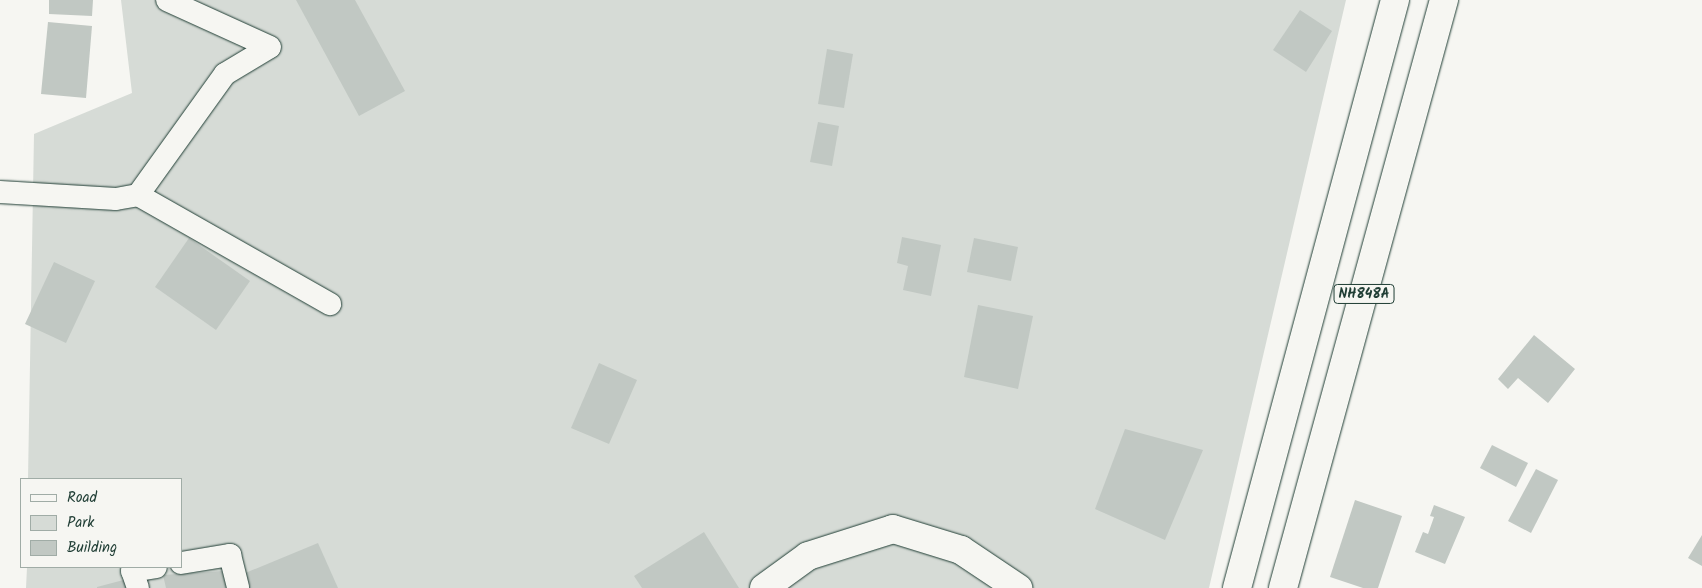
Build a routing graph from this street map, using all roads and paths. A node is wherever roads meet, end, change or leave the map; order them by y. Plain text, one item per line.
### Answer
1 (167, 0) edge
2 (1395, 0) edge
3 (1444, 0) edge
4 (0, 192) edge
5 (138, 195) junction
6 (330, 304) dead end
7 (182, 563) edge
8 (150, 568) edge
9 (138, 588) edge
10 (238, 588) edge
11 (764, 588) edge
12 (1018, 588) edge
13 (1236, 588) edge
14 (1284, 588) edge

1 - 5 street
2 - 13 main road, NH848A
3 - 14 main road, NH848A
4 - 5 street
5 - 6 street
7 - 10 street
8 - 9 street
11 - 12 main road

